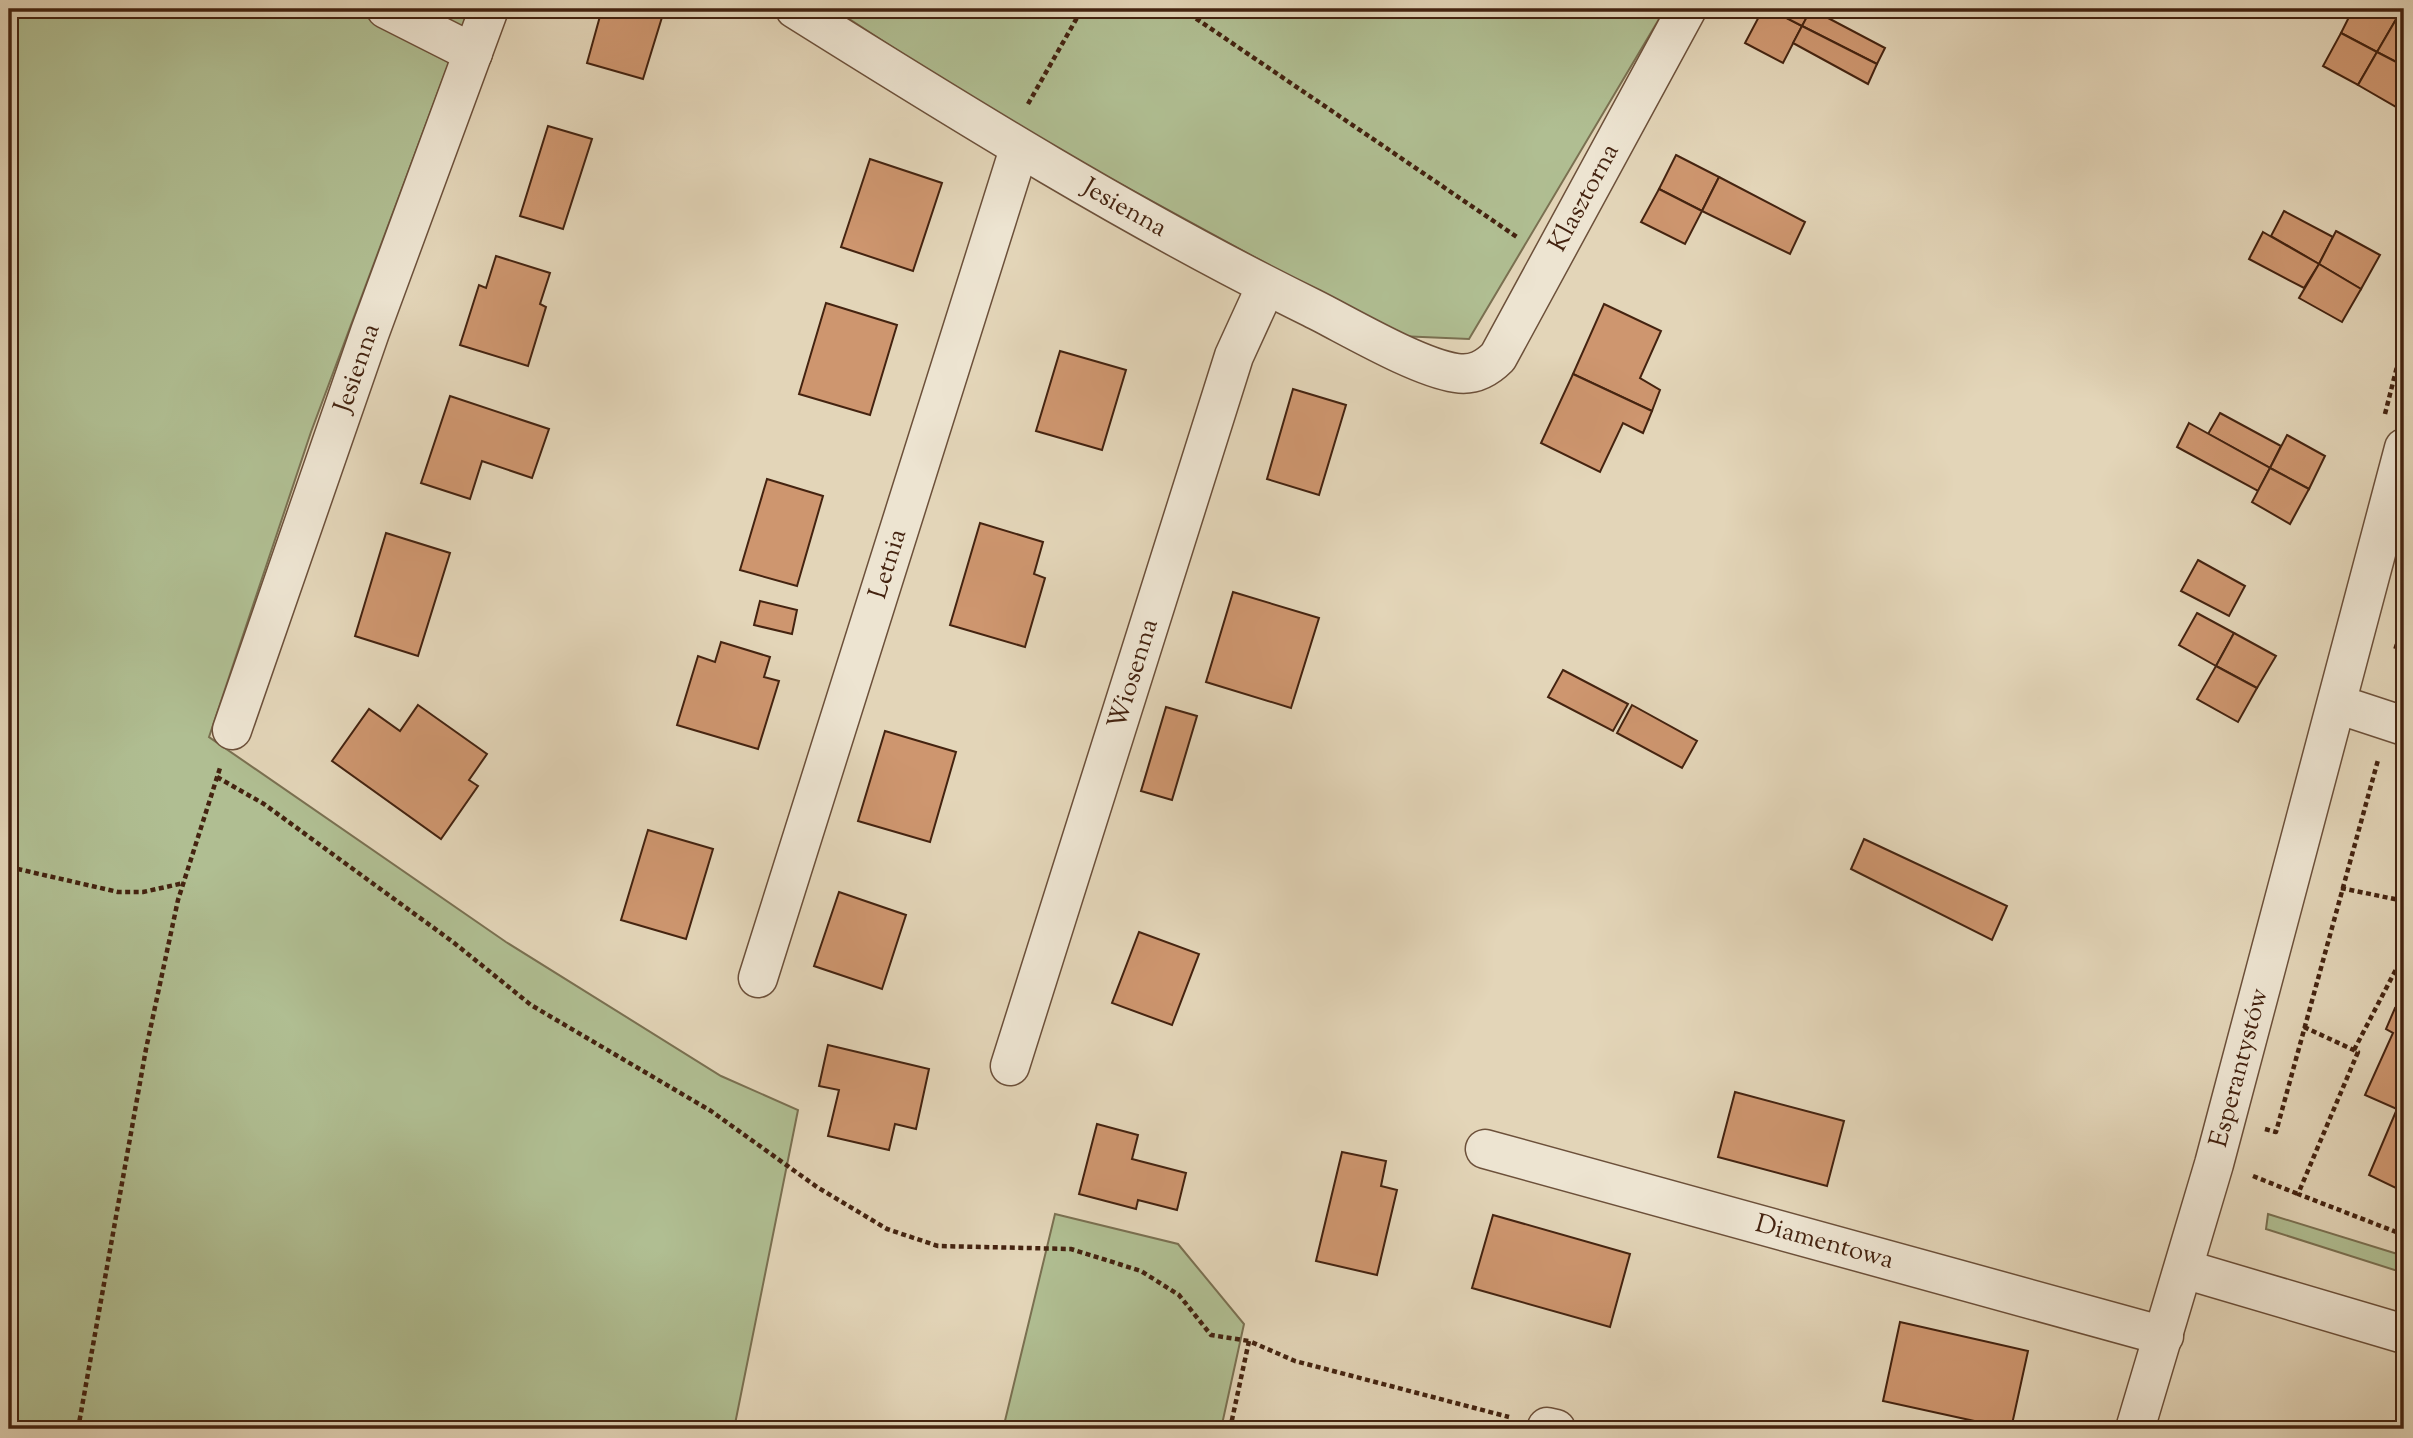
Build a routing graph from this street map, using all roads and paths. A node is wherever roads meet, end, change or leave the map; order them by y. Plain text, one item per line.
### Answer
1 (386, 9) edge
2 (489, 9) edge
3 (795, 9) edge
4 (1082, 9) edge
5 (1182, 9) edge
6 (1688, 9) edge
7 (473, 53) junction
8 (1013, 146) junction
9 (1553, 261) junction
10 (1266, 286) junction
11 (1469, 374) joint
12 (2404, 448) edge
13 (2337, 704) junction
14 (232, 730) dead end
15 (2393, 738) edge
16 (217, 777) dead end
17 (9, 867) edge
18 (184, 883) dead end
19 (2342, 888) junction
20 (2404, 901) edge
21 (2404, 954) edge
22 (758, 978) dead end
23 (2354, 1050) junction
24 (1010, 1066) dead end
25 (1485, 1149) dead end
26 (2241, 1172) dead end
27 (2298, 1194) junction
28 (2404, 1235) edge
29 (2184, 1269) junction
30 (2404, 1334) edge
31 (2164, 1336) junction
32 (1249, 1340) junction
33 (1551, 1428) edge
34 (1230, 1429) edge
35 (2135, 1429) edge

1 - 7 street
2 - 7 street, Jesienna
3 - 8 street, Jesienna
4 - 8 path
5 - 9 path
6 - 9 street, Klasztorna
7 - 14 street, Jesienna
8 - 10 street, Jesienna
8 - 22 street, Letnia
9 - 11 street, Klasztorna
10 - 11 street, Jesienna
10 - 24 street, Wiosenna
12 - 13 street, Esperantystów
13 - 15 street
13 - 29 street, Esperantystów
15 - 19 path
16 - 32 path
17 - 18 path
19 - 20 path
19 - 23 path
21 - 23 path
23 - 27 path
25 - 31 street, Diamentowa
26 - 27 path
27 - 28 path
29 - 30 street
29 - 31 street, Esperantystów
31 - 35 street, Esperantystów
32 - 33 path
32 - 34 path

